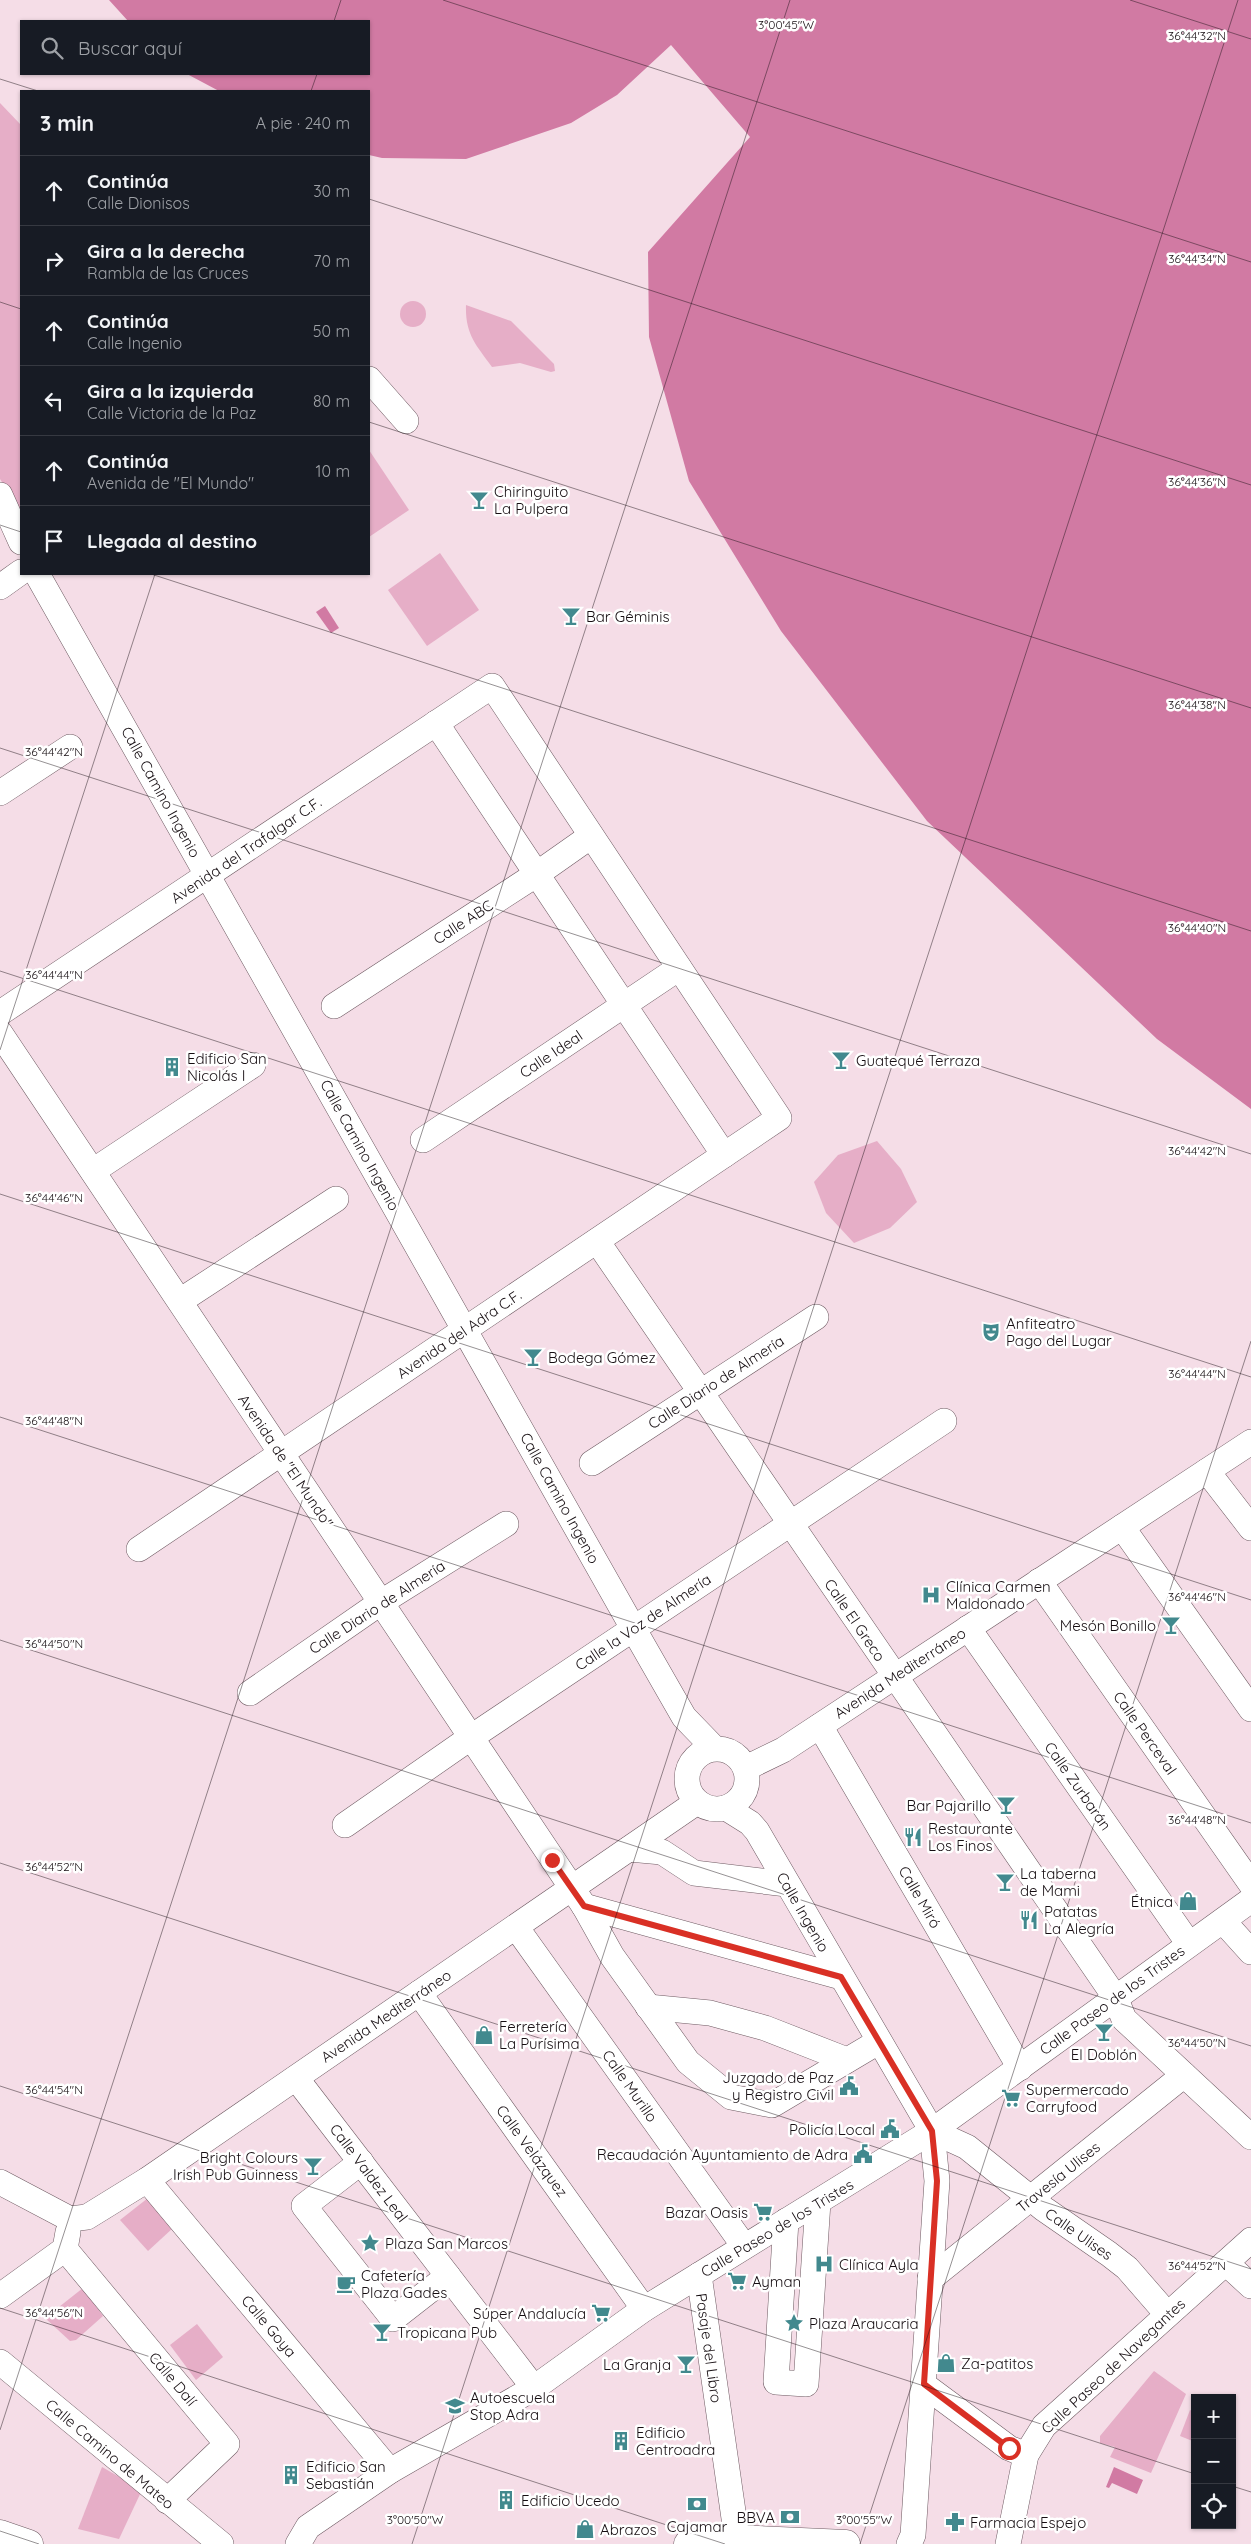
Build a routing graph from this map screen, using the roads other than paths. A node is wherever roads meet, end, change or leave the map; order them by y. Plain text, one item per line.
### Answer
1 (370, 380) edge
2 (406, 421) dead end
3 (0, 495) edge
4 (20, 540) edge
5 (20, 573) edge
6 (37, 575) edge
7 (0, 587) edge
8 (436, 723) junction
9 (70, 747) dead end
10 (0, 793) edge
11 (591, 836) junction
12 (537, 874) junction
13 (208, 876) junction
14 (679, 968) junction
15 (624, 1005) junction
16 (334, 1006) dead end
17 (0, 1013) edge
18 (0, 1033) edge
19 (253, 1065) dead end
20 (423, 1140) dead end
21 (724, 1155) junction
22 (93, 1171) junction
23 (336, 1199) dead end
24 (597, 1241) junction
25 (180, 1301) junction
26 (816, 1317) dead end
27 (465, 1330) junction
28 (700, 1392) junction
29 (944, 1421) dead end
30 (1251, 1442) edge
31 (280, 1454) junction
32 (592, 1463) dead end
33 (1206, 1471) junction
34 (506, 1524) dead end
35 (790, 1525) junction
36 (1122, 1527) junction
37 (1251, 1528) edge
38 (139, 1549) dead end
39 (1039, 1582) junction
40 (380, 1603) junction
41 (633, 1628) junction
42 (968, 1628) junction
43 (894, 1677) junction
44 (250, 1693) dead end
45 (1251, 1709) edge
46 (820, 1726) junction
47 (470, 1738) junction
48 (704, 1752) junction
49 (746, 1768) junction
50 (697, 1802) junction
51 (734, 1802) junction
52 (345, 1824) dead end
53 (629, 1849) junction
54 (787, 1884) junction
55 (1251, 1884) edge
56 (578, 1898) junction
57 (1251, 1900) edge
58 (1223, 1921) junction
59 (516, 1927) junction
60 (1189, 1944) junction
61 (1251, 1952) edge
62 (841, 1977) junction
63 (419, 1993) junction
64 (1115, 1997) junction
65 (648, 2007) junction
66 (878, 2042) junction
67 (847, 2060) junction
68 (1020, 2068) junction
69 (1184, 2075) junction
70 (296, 2078) junction
71 (932, 2131) junction
72 (1251, 2137) edge
73 (360, 2162) junction
74 (147, 2180) junction
75 (0, 2182) edge
76 (1031, 2199) junction
77 (818, 2202) junction
78 (70, 2219) junction
79 (786, 2221) junction
80 (1251, 2240) edge
81 (744, 2246) junction
82 (65, 2250) junction
83 (1226, 2263) junction
84 (698, 2275) junction
85 (448, 2276) junction
86 (930, 2279) junction
87 (1251, 2286) edge
88 (0, 2296) edge
89 (644, 2309) junction
90 (1168, 2314) junction
91 (0, 2362) edge
92 (924, 2384) junction
93 (534, 2388) junction
94 (1026, 2455) junction
95 (390, 2471) junction
96 (167, 2501) junction
97 (0, 2534) edge
98 (737, 2539) junction
99 (803, 2543) edge
100 (29, 2544) edge
101 (221, 2544) edge
102 (298, 2544) edge
103 (695, 2544) edge
104 (846, 2544) edge
105 (909, 2544) edge
106 (1008, 2544) edge

1 - 2 street
3 - 4 street
5 - 7 street
6 - 13 street, Calle Camino Ingenio
8 - 11 street, Avenida del Trafalgar C.F.
8 - 12 street
8 - 13 street, Avenida del Trafalgar C.F.
9 - 10 street
11 - 12 street, Calle ABC
11 - 14 street
12 - 15 street
12 - 16 street, Calle ABC
13 - 17 street, Avenida del Trafalgar C.F.
13 - 27 street, Calle Camino Ingenio
14 - 15 street, Calle Ideal
14 - 21 street, Avenida del Adra C.F.
15 - 20 street, Calle Ideal
15 - 21 street
18 - 22 street, Avenida de "El Mundo"
19 - 22 street
21 - 24 street, Avenida del Adra C.F.
22 - 25 street, Avenida de "El Mundo"
23 - 25 street
24 - 27 street, Avenida del Adra C.F.
24 - 28 street, Calle El Greco
25 - 31 street, Avenida de "El Mundo"
26 - 28 street, Calle Diario de Almería
27 - 31 street, Avenida del Adra C.F.
27 - 41 street, Calle Camino Ingenio
28 - 32 street, Calle Diario de Almería
28 - 35 street, Calle El Greco
29 - 35 street, Calle la Voz de Almería
30 - 33 street, Avenida Mediterráneo
31 - 38 street, Avenida del Adra C.F.
31 - 40 street, Avenida de "El Mundo"
33 - 36 street, Avenida Mediterráneo
33 - 37 street
34 - 40 street, Calle Diario de Almería
35 - 41 street, Calle la Voz de Almería
35 - 43 street, Calle El Greco
36 - 39 street, Avenida Mediterráneo
36 - 45 street
39 - 42 street, Avenida Mediterráneo
39 - 55 street, Calle Perceval
40 - 44 street, Calle Diario de Almería
40 - 47 street, Avenida de "El Mundo"
41 - 47 street, Calle la Voz de Almería
41 - 48 street, Calle Camino Ingenio
42 - 43 street, Avenida Mediterráneo
42 - 60 street, Calle Zurbarán
43 - 46 street, Avenida Mediterráneo
43 - 64 street, Calle El Greco
46 - 49 street, Avenida Mediterráneo
46 - 68 street, Calle Miró
47 - 52 street, Calle la Voz de Almería
47 - 56 street, Avenida de "El Mundo"
48 - 49 street
48 - 50 street
49 - 51 street
50 - 51 street
50 - 53 street, Avenida Mediterráneo
51 - 54 street, Calle Ingenio
53 - 54 street
53 - 56 street, Avenida Mediterráneo
54 - 62 street, Calle Ingenio
56 - 59 street, Avenida Mediterráneo
56 - 62 street
56 - 65 street, Avenida de "El Mundo"
57 - 58 street, Calle Paseo de los Tristes
58 - 60 street, Calle Paseo de los Tristes
58 - 61 street
59 - 63 street, Avenida Mediterráneo
59 - 81 street, Calle Murillo
60 - 64 street, Calle Paseo de los Tristes
62 - 66 street, Calle Ingenio
63 - 70 street, Avenida Mediterráneo
63 - 89 street, Calle Velázquez
64 - 68 street, Calle Paseo de los Tristes
64 - 69 street, Calle El Greco
65 - 67 street
65 - 67 street, Avenida de "El Mundo"
66 - 67 street, Avenida de "El Mundo"
66 - 71 street, Calle Ingenio
68 - 71 street, Calle Paseo de los Tristes
69 - 72 street, Calle El Greco
69 - 76 street, Travesía Ulises
70 - 73 street, Calle Valdez Leal
70 - 74 street, Avenida Mediterráneo
71 - 76 street, Calle Ulises
71 - 77 street, Calle Paseo de los Tristes
71 - 86 street
73 - 85 street, Calle Valdez Leal
73 - 85 street
74 - 78 street, Avenida Mediterráneo
74 - 95 street, Calle Goya
75 - 78 street
76 - 86 street, Travesía Ulises
76 - 90 street, Calle Ulises
77 - 79 street, Calle Paseo de los Tristes
77 - 79 street
78 - 82 street
79 - 81 street, Calle Paseo de los Tristes
80 - 83 street, Calle Paseo de Navegantes
81 - 84 street, Calle Paseo de los Tristes
82 - 88 street
82 - 96 street, Calle Dalí
83 - 87 street
83 - 90 street, Calle Paseo de Navegantes
84 - 89 street, Calle Paseo de los Tristes
84 - 98 street, Pasaje del Libro
85 - 93 street, Calle Valdez Leal
86 - 92 street
89 - 93 street, Calle Paseo de los Tristes
90 - 94 street, Calle Paseo de Navegantes
91 - 96 street, Calle Camino de Mateo
92 - 94 street
92 - 105 street
93 - 95 street, Calle Paseo de los Tristes
94 - 106 street, Calle Paseo de Navegantes
95 - 102 street, Calle Paseo de los Tristes
96 - 101 street, Calle Camino de Mateo
97 - 100 highway
98 - 99 highway
98 - 103 highway
99 - 104 highway

